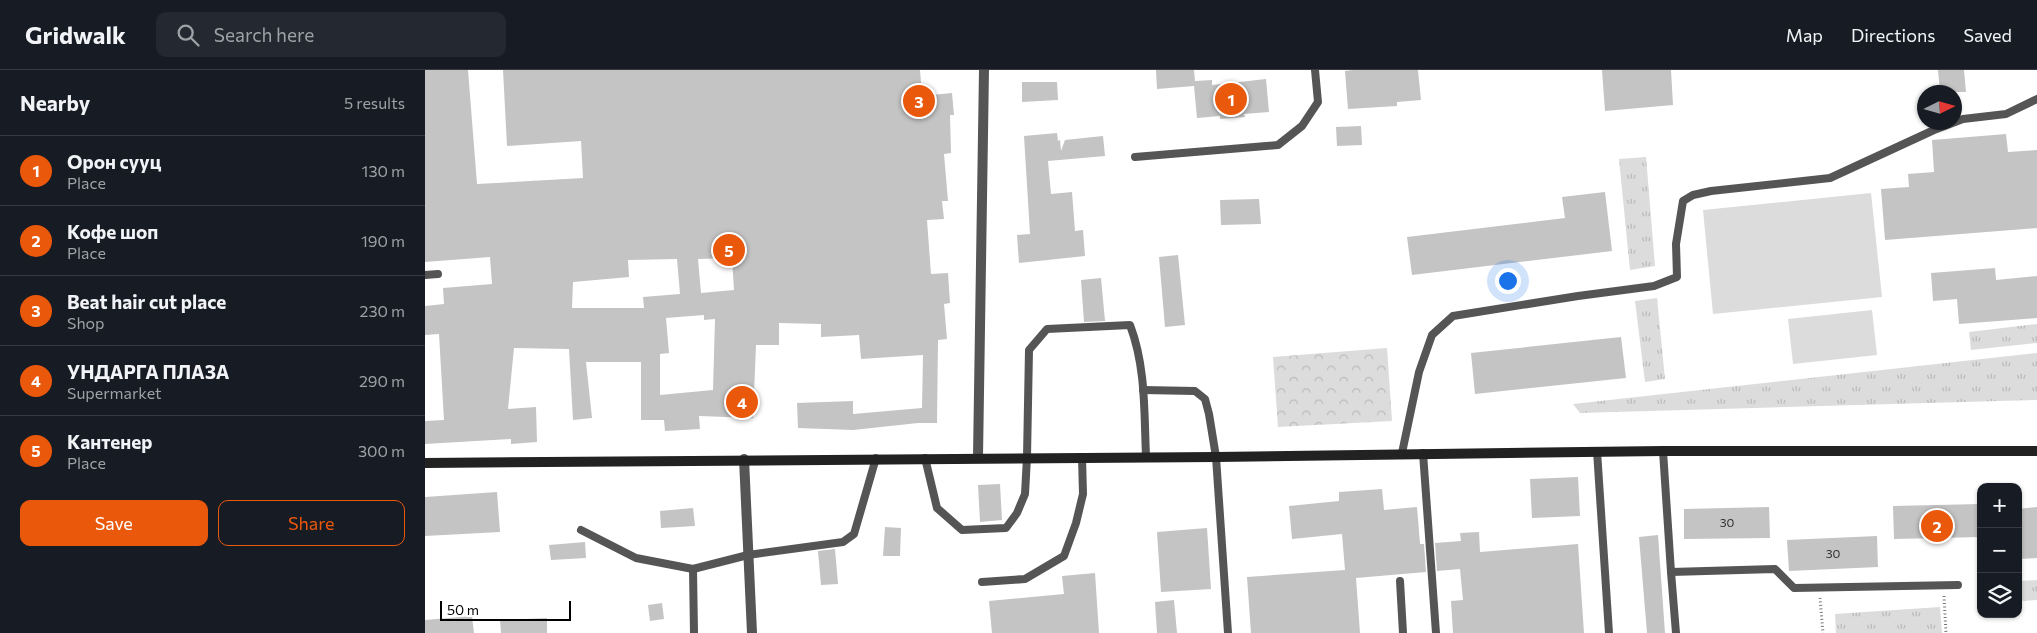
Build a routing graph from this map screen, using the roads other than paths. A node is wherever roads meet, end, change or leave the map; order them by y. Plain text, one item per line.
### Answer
1 (984, 70) edge
2 (1315, 70) edge
3 (2037, 99) edge
4 (1135, 157) dead end
5 (438, 274) dead end
6 (425, 276) edge
7 (1143, 390) junction
8 (1597, 451) junction
9 (1663, 451) junction
10 (2037, 451) edge
11 (1401, 453) junction
12 (1423, 454) junction
13 (1146, 456) junction
14 (1027, 457) junction
15 (1082, 457) junction
16 (1216, 457) junction
17 (876, 458) junction
18 (925, 458) junction
19 (978, 458) junction
20 (744, 459) junction
21 (425, 463) edge
22 (581, 530) dead end
23 (748, 555) junction
24 (693, 569) junction
25 (1671, 572) junction
26 (1400, 581) dead end
27 (982, 582) dead end
28 (1958, 585) dead end
29 (694, 633) edge
30 (752, 633) edge
31 (1228, 633) edge
32 (1403, 633) edge
33 (1436, 633) edge
34 (1609, 633) edge
35 (1676, 633) edge

1 - 19 street
2 - 4 lane
3 - 11 lane
5 - 6 lane
7 - 13 lane
7 - 14 lane
7 - 16 lane
8 - 9 street
8 - 12 street
8 - 34 lane
9 - 10 street
9 - 25 lane
11 - 12 street
11 - 16 street
12 - 33 lane
13 - 15 street
13 - 16 street
14 - 15 street
14 - 18 lane
14 - 19 street
15 - 27 lane
16 - 31 lane
17 - 18 street
17 - 20 street
17 - 23 lane
18 - 19 street
20 - 21 street
20 - 23 street
22 - 24 lane
23 - 24 lane
23 - 30 street
24 - 29 lane
25 - 28 lane
25 - 35 lane
26 - 32 lane

